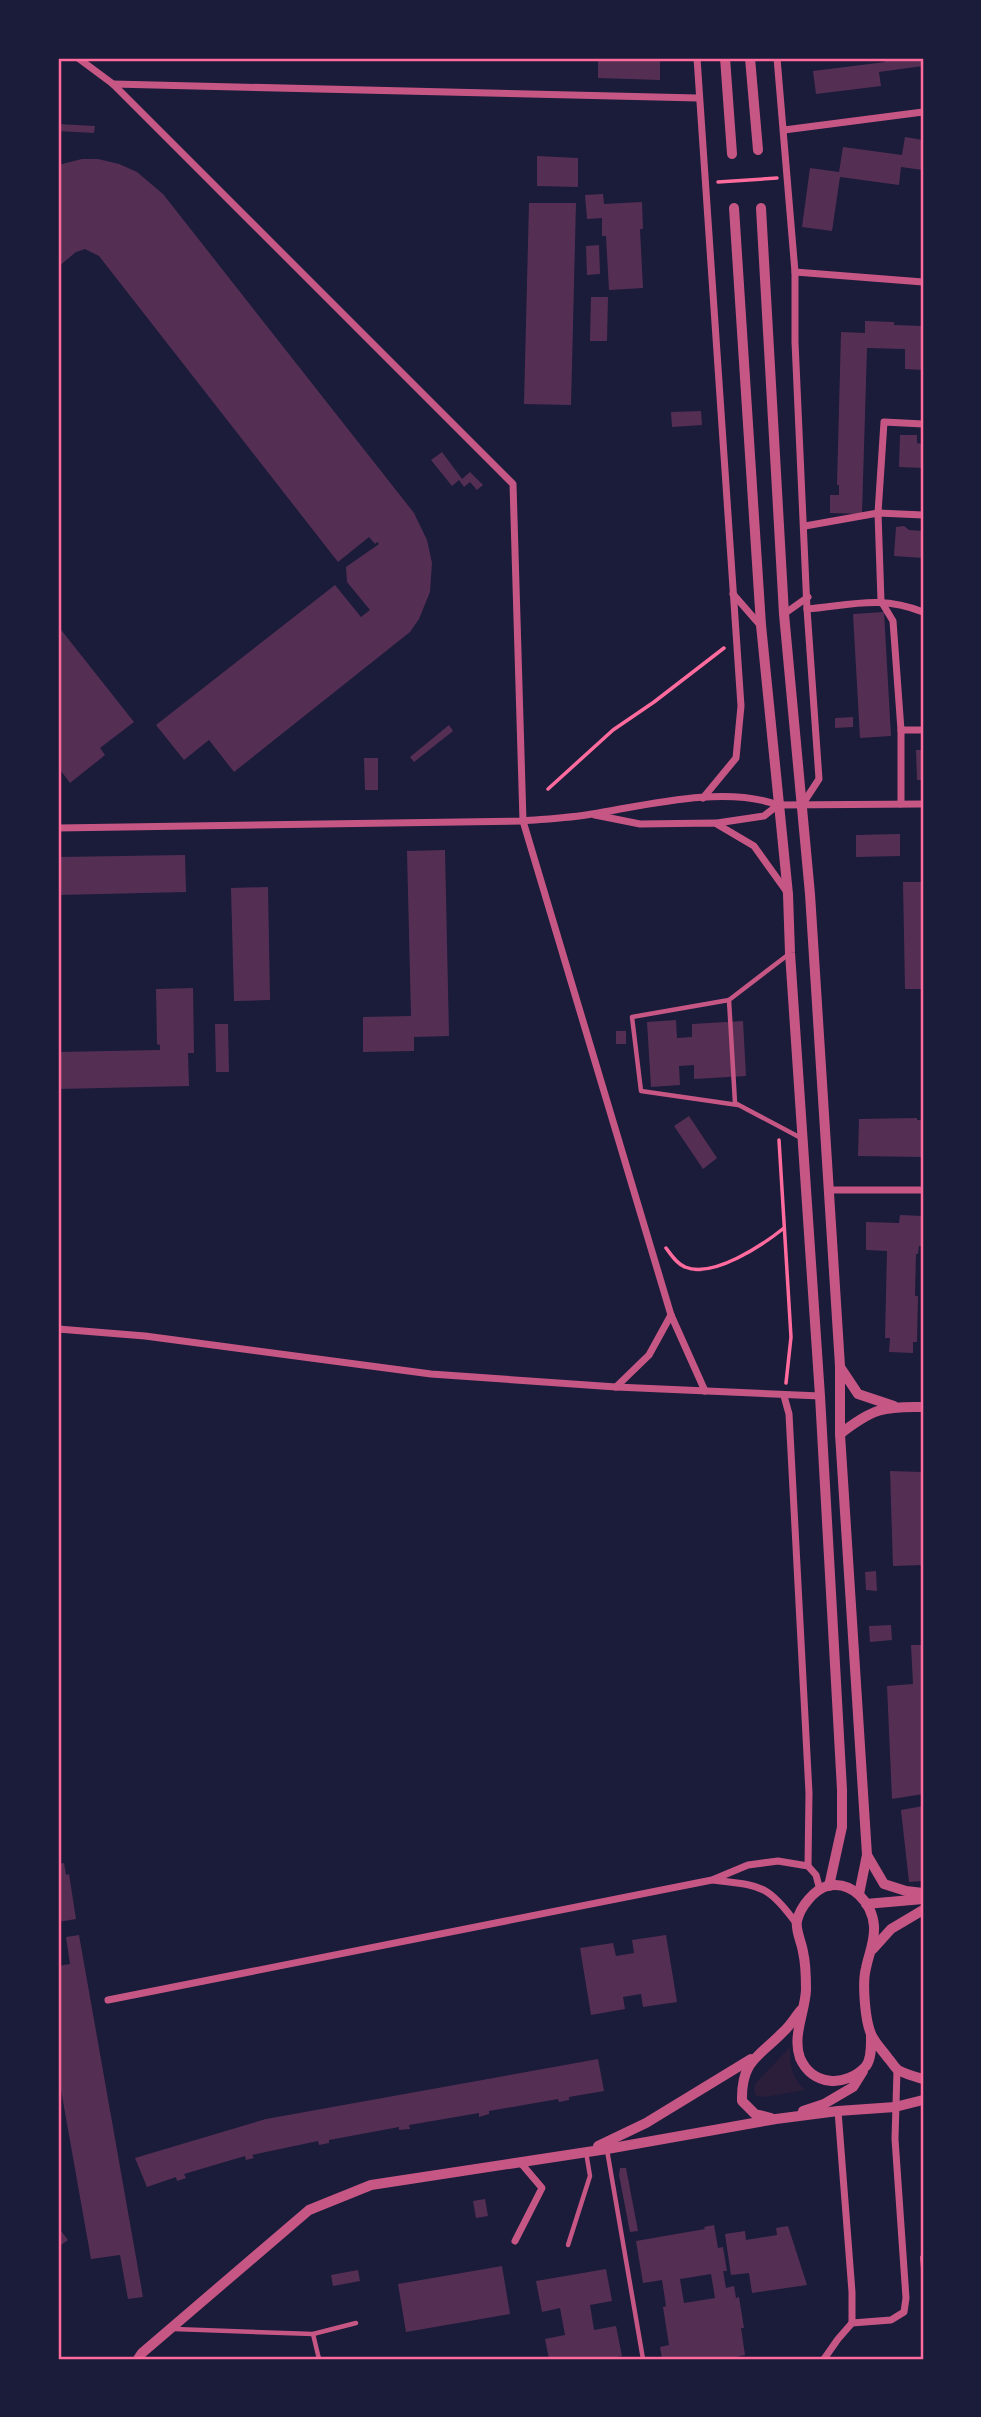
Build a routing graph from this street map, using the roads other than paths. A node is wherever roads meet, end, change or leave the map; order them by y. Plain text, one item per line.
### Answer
1 (78, 58) edge
2 (697, 58) edge
3 (725, 58) edge
4 (750, 58) edge
5 (776, 58) edge
6 (113, 84) junction
7 (698, 98) junction
8 (923, 112) edge
9 (784, 130) junction
10 (758, 150) dead end
11 (732, 154) dead end
12 (734, 208) dead end
13 (761, 208) dead end
14 (795, 272) junction
15 (923, 282) edge
16 (923, 424) edge
17 (878, 513) junction
18 (923, 515) edge
19 (805, 526) junction
20 (733, 594) junction
21 (808, 597) junction
22 (881, 601) junction
23 (807, 609) junction
24 (923, 612) edge
25 (784, 614) junction
26 (761, 625) junction
27 (901, 730) junction
28 (923, 730) edge
29 (703, 798) junction
30 (901, 804) junction
31 (923, 804) edge
32 (778, 805) junction
33 (801, 805) junction
34 (591, 815) junction
35 (523, 821) junction
36 (715, 823) junction
37 (58, 828) edge
38 (788, 894) junction
39 (790, 953) junction
40 (729, 1000) junction
41 (738, 1105) junction
42 (803, 1139) junction
43 (829, 1190) junction
44 (923, 1190) edge
45 (671, 1315) junction
46 (58, 1329) edge
47 (840, 1366) junction
48 (617, 1387) junction
49 (705, 1391) junction
50 (784, 1396) junction
51 (820, 1396) junction
52 (894, 1406) junction
53 (923, 1407) edge
54 (840, 1434) junction
55 (867, 1855) junction
56 (808, 1866) junction
57 (712, 1880) junction
58 (824, 1888) junction
59 (923, 1892) edge
60 (859, 1894) junction
61 (923, 1899) edge
62 (866, 1904) junction
63 (923, 1910) edge
64 (796, 1923) junction
65 (873, 1949) junction
66 (108, 2000) dead end
67 (805, 2005) junction
68 (871, 2035) junction
69 (753, 2058) junction
70 (866, 2065) junction
71 (897, 2070) junction
72 (923, 2079) edge
73 (923, 2100) edge
74 (894, 2107) junction
75 (838, 2111) junction
76 (776, 2119) junction
77 (607, 2149) junction
78 (586, 2152) junction
79 (520, 2162) junction
80 (514, 2241) dead end
81 (568, 2245) dead end
82 (356, 2323) dead end
83 (852, 2323) junction
84 (170, 2328) junction
85 (313, 2334) junction
86 (138, 2359) edge
87 (319, 2359) edge
88 (643, 2359) edge
89 (824, 2359) edge

1 - 6 street
2 - 7 street
3 - 11 street
4 - 10 street
5 - 9 street
6 - 7 street
6 - 35 street
7 - 20 street
8 - 9 street
9 - 14 street
12 - 26 street
13 - 25 street
14 - 15 street
14 - 19 street
16 - 17 street
17 - 18 street
17 - 19 street
17 - 22 street
19 - 21 street
20 - 26 street
20 - 29 street
21 - 23 street
21 - 25 street
22 - 23 street
22 - 24 street
22 - 27 street
23 - 33 street
25 - 33 street
26 - 32 street
27 - 28 street
27 - 30 street
29 - 32 street
29 - 34 street
30 - 31 street
30 - 33 street
32 - 33 street
32 - 36 street
32 - 38 street
33 - 43 street
34 - 35 street
34 - 36 street
35 - 37 street
35 - 45 street
36 - 38 street
38 - 39 street
39 - 40 lane
39 - 42 street
40 - 41 lane
40 - 41 lane
41 - 42 lane
42 - 51 street
43 - 44 street
43 - 47 street
45 - 48 street
45 - 49 street
46 - 48 street
47 - 52 street
47 - 54 street
48 - 49 street
49 - 50 street
50 - 51 street
50 - 56 street
51 - 58 street
52 - 53 street
52 - 54 street
54 - 55 street
55 - 59 street
55 - 60 street
56 - 57 street
56 - 58 street
57 - 64 street
57 - 66 street
58 - 60 street
58 - 64 street
60 - 62 street
61 - 62 street
62 - 65 street
63 - 65 street
64 - 67 street
65 - 68 street
67 - 69 street
67 - 70 street
68 - 70 street
68 - 71 street
69 - 76 street
69 - 78 street
70 - 76 street
71 - 72 street
71 - 74 street
73 - 74 street
74 - 75 street
74 - 83 street
75 - 76 street
75 - 83 street
76 - 77 street
77 - 78 street
77 - 88 lane
78 - 79 street
78 - 81 lane
79 - 80 street
79 - 84 street
82 - 85 lane
83 - 89 street
84 - 85 lane
84 - 86 street
85 - 87 lane

